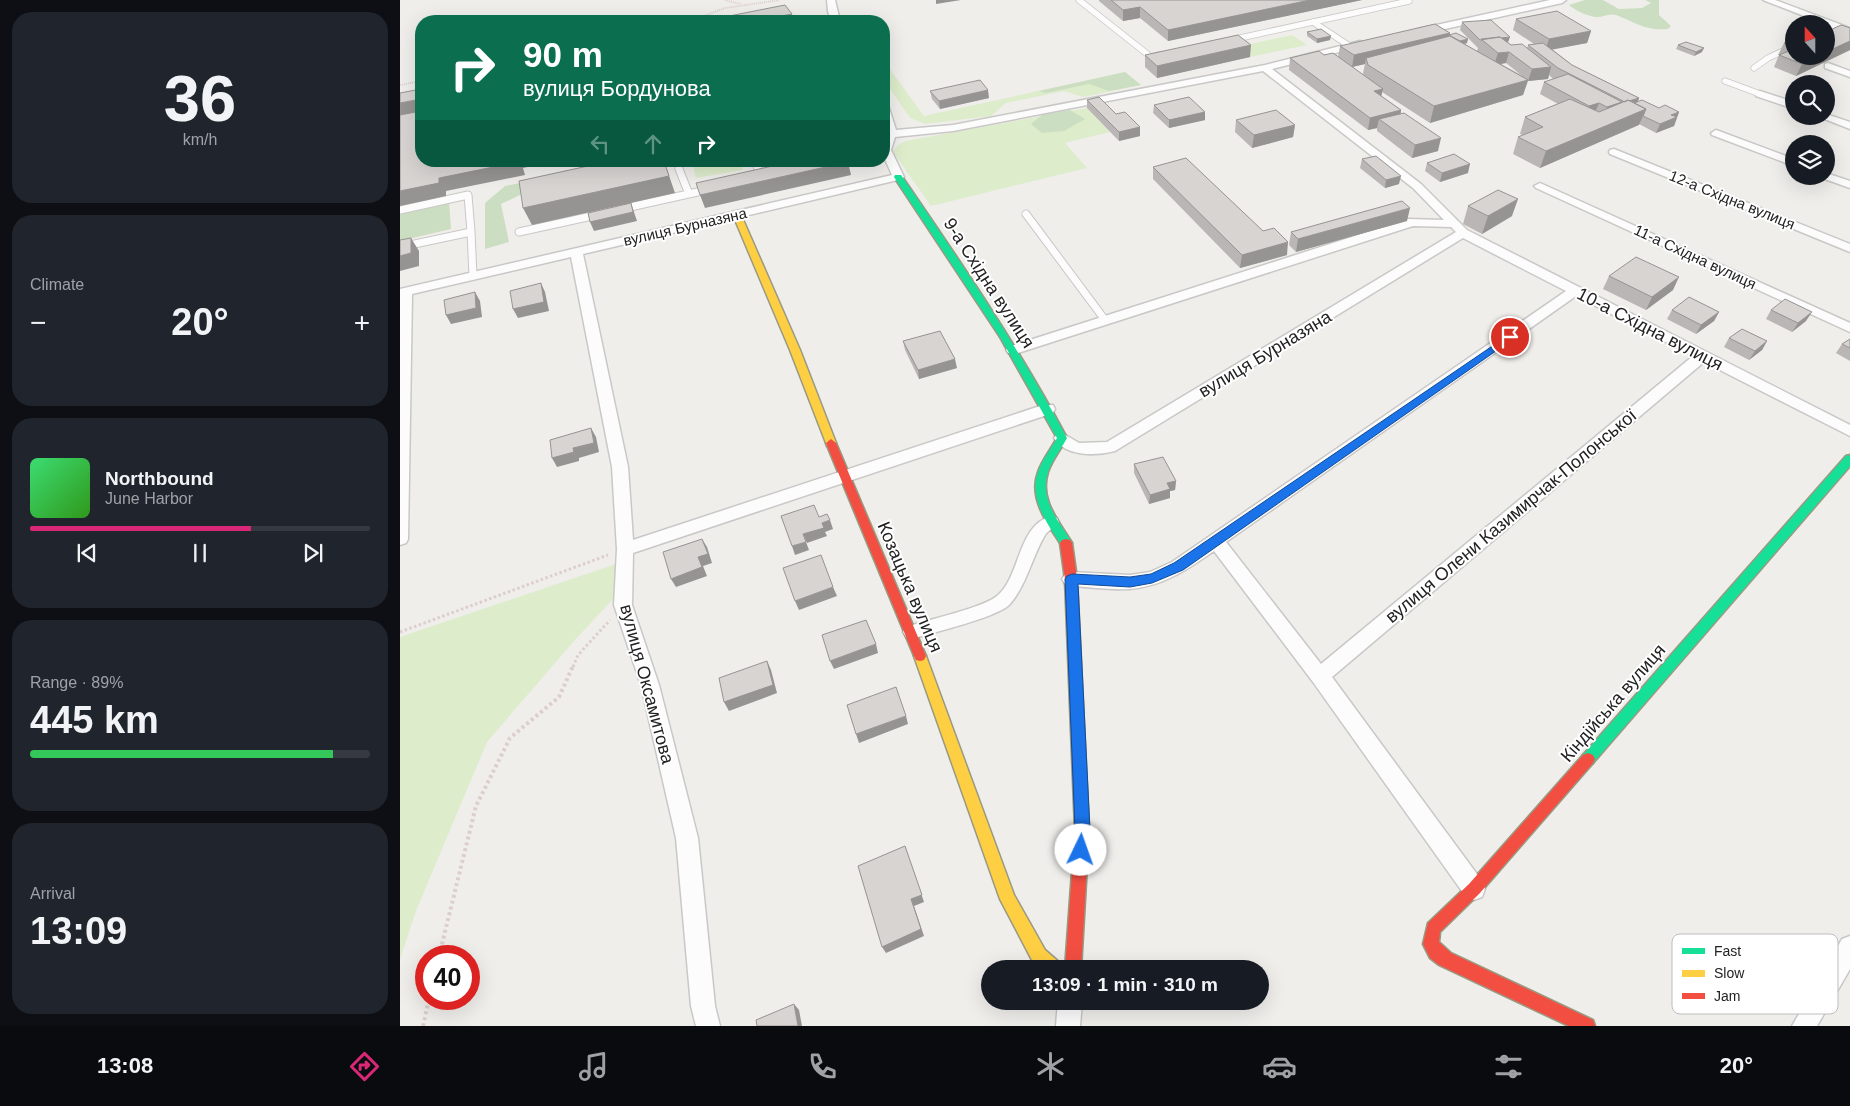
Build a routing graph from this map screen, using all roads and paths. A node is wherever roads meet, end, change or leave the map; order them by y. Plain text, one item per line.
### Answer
1 (725, 0) edge
2 (780, 0) edge
3 (832, 0) edge
4 (1079, 0) edge
5 (1406, 0) edge
6 (1562, 0) edge
7 (1767, 0) edge
8 (743, 4) junction
9 (707, 15) edge
10 (834, 15) edge
11 (1313, 22) junction
12 (1836, 26) joint
13 (1850, 31) edge
14 (1408, 34) edge
15 (1227, 40) edge
16 (1370, 42) edge
17 (1351, 46) junction
18 (1785, 50) edge
19 (1170, 52) edge
20 (1828, 66) edge
21 (1265, 68) junction
22 (1754, 68) dead end
23 (1850, 74) edge
24 (415, 81) edge
25 (1724, 81) dead end
26 (400, 85) edge
27 (1760, 94) joint
28 (1785, 103) edge
29 (1835, 121) edge
30 (1850, 126) edge
31 (890, 129) edge
32 (1716, 133) dead end
33 (892, 134) junction
34 (890, 139) edge
35 (1614, 152) dead end
36 (890, 159) edge
37 (1785, 160) edge
38 (677, 167) edge
39 (757, 167) edge
40 (771, 176) edge
41 (898, 177) junction
42 (762, 178) junction
43 (1835, 179) edge
44 (753, 180) edge
45 (1850, 185) edge
46 (1540, 186) dead end
47 (716, 188) edge
48 (689, 194) junction
49 (400, 210) edge
50 (1026, 214) dead end
51 (737, 215) junction
52 (1458, 229) junction
53 (471, 232) junction
54 (519, 232) dead end
55 (400, 247) edge
56 (1850, 248) edge
57 (576, 252) junction
58 (474, 276) junction
59 (1575, 291) junction
60 (403, 293) edge
61 (1105, 320) junction
62 (1850, 328) edge
63 (1013, 350) junction
64 (1702, 356) junction
65 (1048, 409) junction
66 (1850, 431) edge
67 (1062, 438) junction
68 (1850, 459) edge
69 (844, 477) junction
70 (1051, 522) junction
71 (400, 539) edge
72 (1216, 542) junction
73 (625, 549) junction
74 (1072, 579) junction
75 (623, 605) junction
76 (400, 632) edge
77 (912, 632) junction
78 (1320, 676) junction
79 (1474, 889) junction
80 (442, 945) edge
81 (1850, 947) edge
82 (1044, 960) edge
83 (1074, 960) edge
84 (1838, 968) edge
85 (427, 1010) edge
86 (1069, 1010) edge
87 (1811, 1014) edge
88 (423, 1026) edge
89 (708, 1026) edge
90 (1068, 1026) edge
91 (1586, 1026) edge
92 (1804, 1026) edge

1 - 8 path
2 - 8 path
3 - 10 street
4 - 19 lane
5 - 11 lane
6 - 14 street
7 - 12 street
8 - 9 path
11 - 15 lane
11 - 17 lane
12 - 13 street
16 - 17 street
17 - 21 street
18 - 22 lane
20 - 23 street
21 - 33 street
21 - 52 street
24 - 26 path
25 - 27 lane
27 - 28 street
29 - 30 street
31 - 33 street
32 - 37 street
33 - 34 street
35 - 56 street, 12-а Східна вулиця
36 - 41 street
38 - 48 lane
39 - 42 lane
40 - 42 lane
41 - 51 street, вулиця Бурназяна
41 - 63 street, 9-а Східна вулиця
42 - 44 lane
43 - 45 street
46 - 62 street, 11-а Східна вулиця
47 - 48 lane
48 - 54 lane
49 - 53 lane
50 - 61 lane
51 - 57 street, вулиця Бурназяна
51 - 69 street, Козацька вулиця
52 - 59 street, 10-а Східна вулиця
52 - 61 street
52 - 67 street, вулиця Бурназяна
53 - 55 lane
53 - 58 lane
57 - 58 street, вулиця Бурназяна
57 - 73 street, вулиця Оксамитова
58 - 60 street, вулиця Бурназяна
59 - 64 street, 10-а Східна вулиця
59 - 72 street
60 - 71 street
61 - 63 street
63 - 65 street, 9-а Східна вулиця
64 - 66 street, 10-а Східна вулиця
64 - 78 street, вулиця Олени Казимирчак-Полонської
65 - 67 street, 9-а Східна вулиця
65 - 69 street
67 - 70 street
68 - 79 street, Кіндійська вулиця
69 - 73 street
69 - 77 street, Козацька вулиця
70 - 74 street
70 - 77 street
72 - 74 street
72 - 78 street
73 - 75 street, вулиця Оксамитова
73 - 76 path
74 - 83 street
75 - 80 path
75 - 89 street, вулиця Оксамитова
77 - 82 street, Козацька вулиця
78 - 79 street
79 - 91 street, Кіндійська вулиця
81 - 84 street
85 - 88 path
86 - 90 street
87 - 92 street

